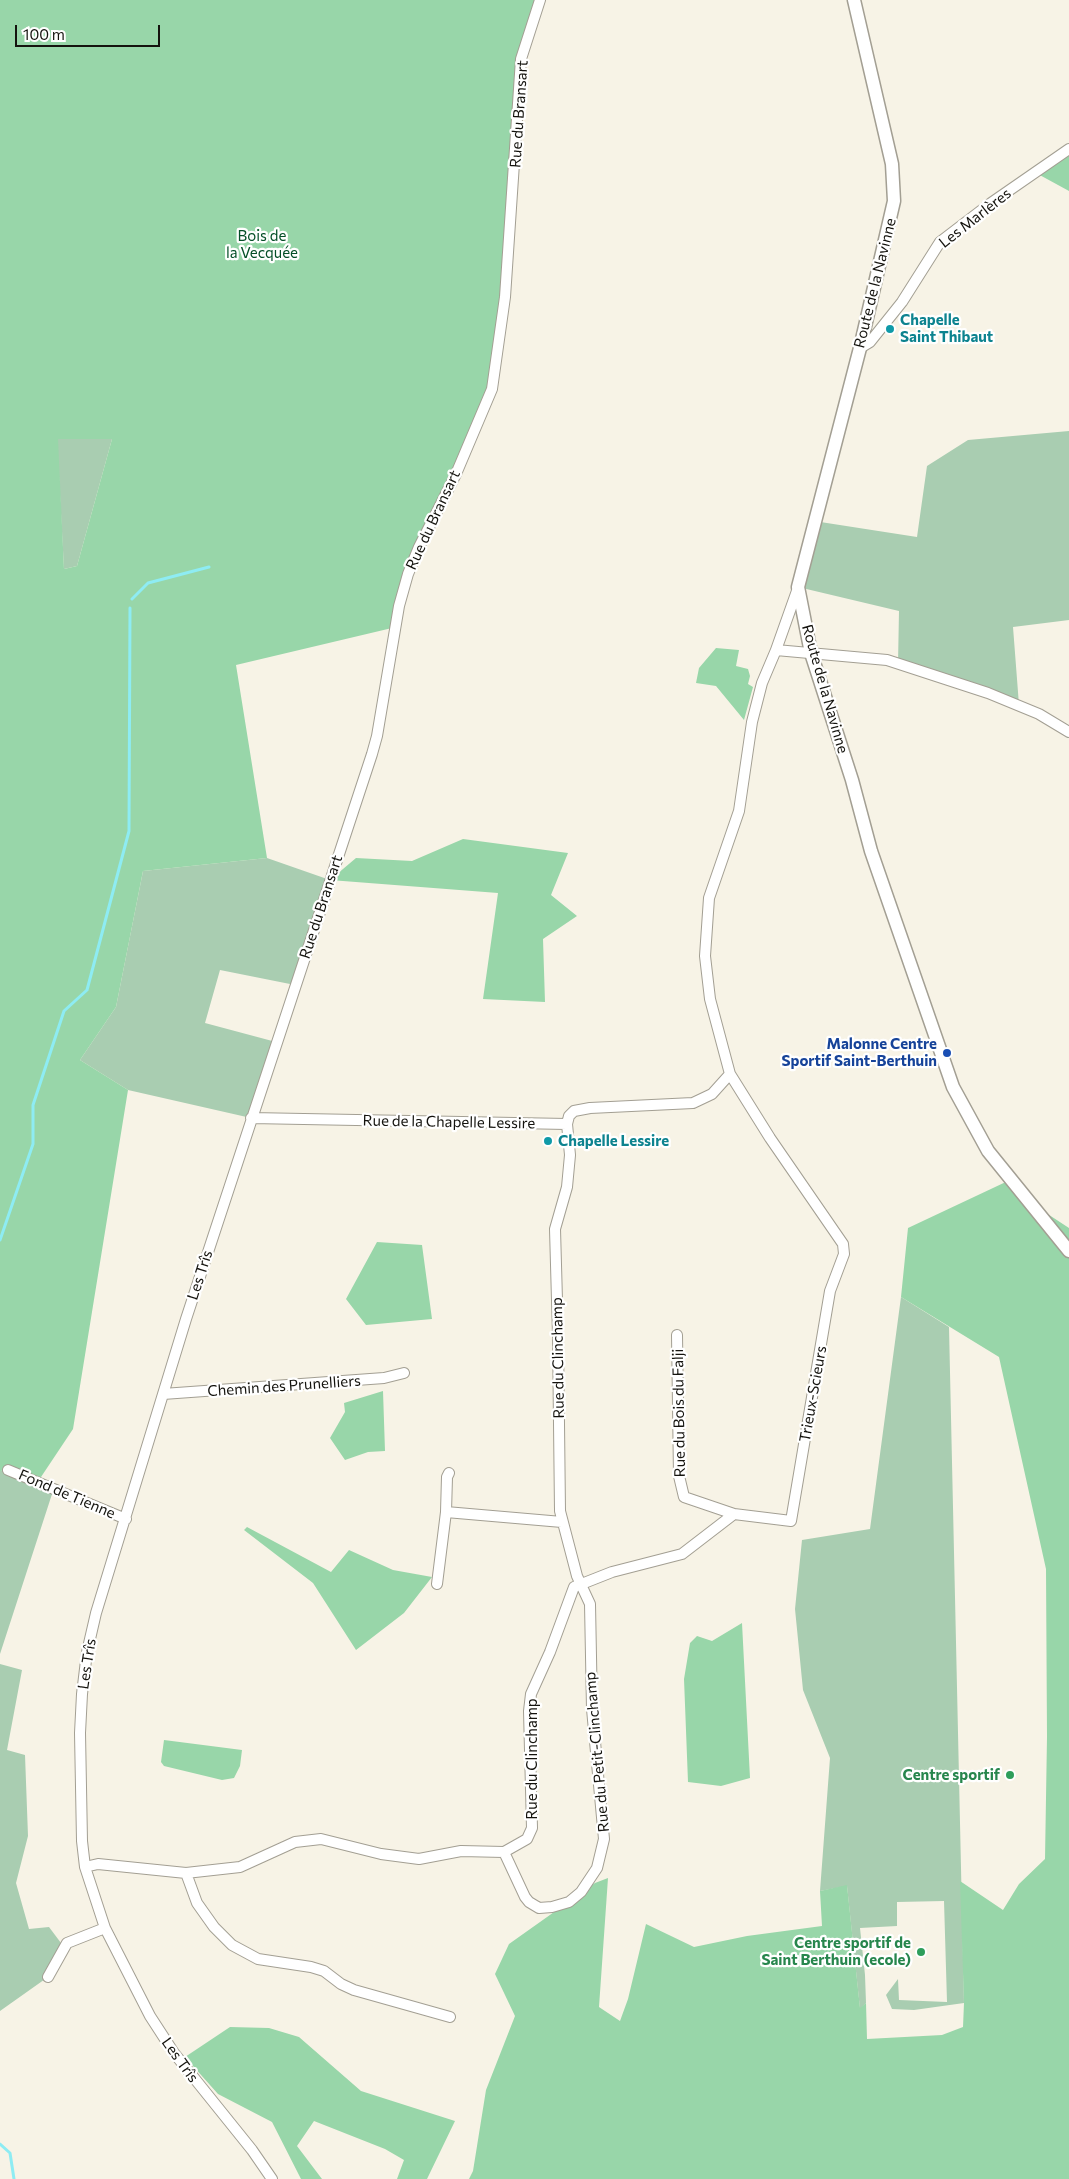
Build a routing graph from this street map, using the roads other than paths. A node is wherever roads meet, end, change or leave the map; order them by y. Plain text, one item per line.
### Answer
1 (540, 0) edge
2 (854, 0) edge
3 (1069, 149) edge
4 (860, 348) junction
5 (798, 587) junction
6 (776, 650) junction
7 (811, 653) junction
8 (1069, 732) edge
9 (730, 1074) junction
10 (251, 1118) junction
11 (567, 1124) junction
12 (1069, 1250) edge
13 (677, 1335) dead end
14 (404, 1373) dead end
15 (163, 1394) junction
16 (8, 1470) dead end
17 (449, 1472) dead end
18 (446, 1512) junction
19 (734, 1514) junction
20 (126, 1519) junction
21 (562, 1522) junction
22 (437, 1584) dead end
23 (582, 1584) junction
24 (504, 1852) junction
25 (86, 1867) junction
26 (186, 1873) junction
27 (105, 1928) junction
28 (48, 1977) dead end
29 (450, 2017) dead end
30 (272, 2179) edge

1 - 10 street, Rue du Bransart
2 - 4 street, Route de la Navinne
3 - 4 street, Les Marlères
4 - 5 street, Route de la Navinne
5 - 6 street
5 - 7 street, Route de la Navinne
6 - 7 street
6 - 9 street
7 - 8 street
7 - 12 street, Route de la Navinne
9 - 11 street
9 - 19 street, Trieux-Scieurs
10 - 11 street, Rue de la Chapelle Lessire
10 - 15 street, Les Trîs
11 - 21 street, Rue du Clinchamp
13 - 19 street, Rue du Bois du Falji
14 - 15 street, Chemin des Prunelliers
15 - 20 street, Les Trîs
16 - 20 street, Fond de Tienne
17 - 18 street
18 - 21 street
18 - 22 street
19 - 23 street
20 - 25 street, Les Trîs
21 - 23 street, Rue du Clinchamp
23 - 24 street, Rue du Clinchamp
23 - 24 street, Rue du Petit-Clinchamp
24 - 26 street
25 - 26 street
25 - 27 street, Les Trîs
26 - 29 street
27 - 28 street
27 - 30 street, Les Trîs

